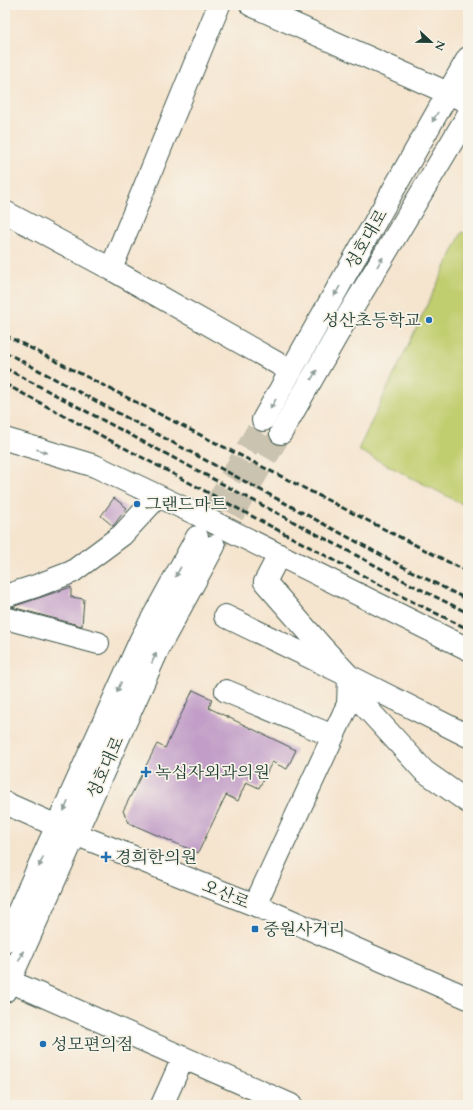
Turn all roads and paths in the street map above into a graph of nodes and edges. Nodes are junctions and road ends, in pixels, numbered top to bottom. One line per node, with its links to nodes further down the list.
1 (219, 5): 8 (street)
2 (251, 5): 4 (street)
3 (468, 58): 4 (street, 성호대로)
4 (448, 94): 5 (street); 9 (street, 성호대로, one-way to 9)
5 (468, 102)
6 (468, 115): 11 (street, 성호대로, one-way to 6)
7 (5, 212): 8 (street)
8 (111, 269): 9 (street)
9 (291, 371): 10 (street, 성호대로, one-way to 10)
10 (263, 420)
11 (281, 432)
12 (5, 440): 13 (street, one-way to 13)
13 (158, 496): 15 (street); 16 (street)
14 (205, 542): 27 (street, 성호대로)
15 (279, 555): 20 (street); 21 (street)
16 (5, 596)
17 (225, 616): 21 (street)
18 (5, 618): 19 (street)
19 (98, 643)
20 (468, 649)
21 (349, 676): 23 (street); 24 (street); 25 (street)
22 (226, 690): 23 (street)
23 (333, 736): 28 (street)
24 (468, 736)
25 (468, 802)
26 (5, 803): 27 (street, 오산로)
27 (66, 830): 28 (street, 오산로); 29 (street, 성호대로, one-way to 29); 30 (street, 성호대로, one-way to 27)
28 (255, 905): 31 (street, 오산로)
29 (5, 941)
30 (7, 987): 32 (street)
31 (468, 998)
32 (183, 1058): 33 (street); 34 (street)
33 (162, 1105)
34 (291, 1105)

